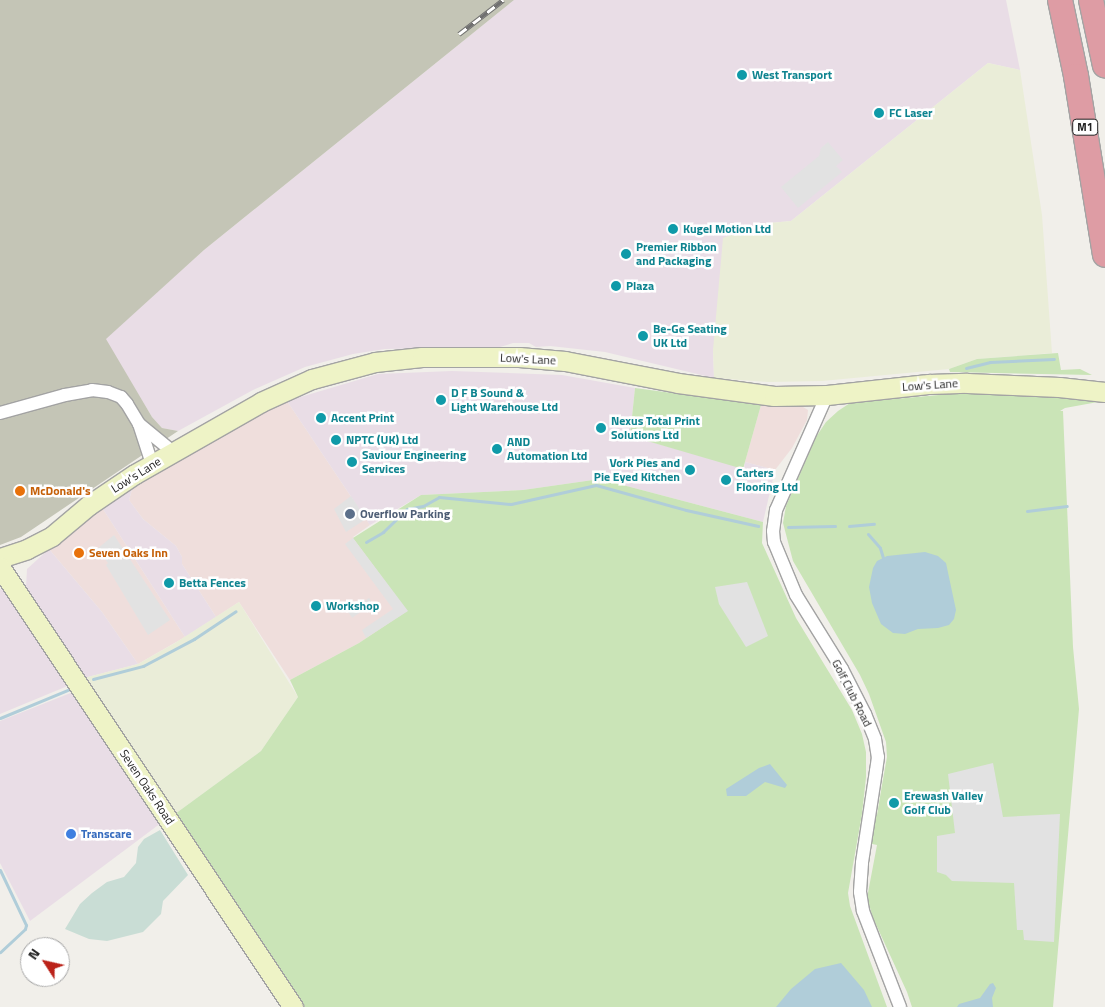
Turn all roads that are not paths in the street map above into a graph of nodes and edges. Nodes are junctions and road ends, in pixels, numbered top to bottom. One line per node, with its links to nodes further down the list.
1 (1060, 0): 4 (highway, M1)
2 (1090, 0): 3 (highway)
3 (1105, 66)
4 (1105, 255)
5 (1105, 392): 6 (street, Low's Lane)
6 (827, 395): 9 (street, Low's Lane); 14 (street, Golf Club Road)
7 (0, 413): 8 (street)
8 (138, 424): 9 (street); 10 (street)
9 (173, 452): 10 (street, Low's Lane)
10 (152, 464): 11 (street, Low's Lane)
11 (0, 558)
12 (0, 567): 13 (street, Seven Oaks Road)
13 (293, 1007)
14 (900, 1007)

